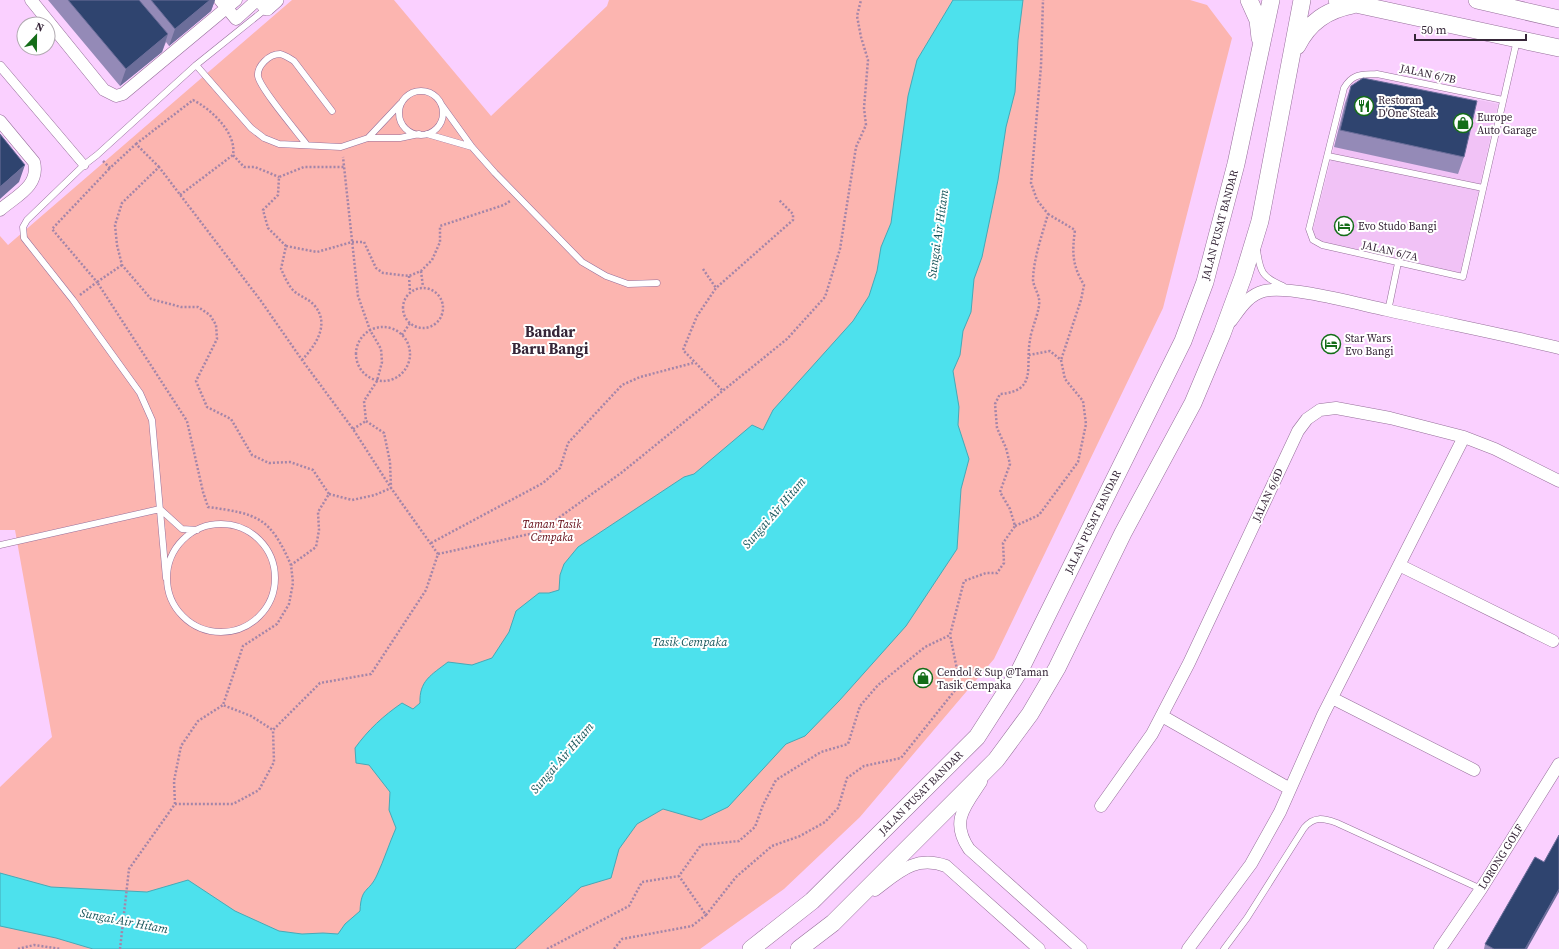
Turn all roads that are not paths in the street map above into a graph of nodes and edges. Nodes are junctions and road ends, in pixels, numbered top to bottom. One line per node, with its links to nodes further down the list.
1 (31, 0): 9 (street)
2 (236, 0): 9 (street)
3 (1249, 0): 14 (main road)
4 (1271, 0): 14 (main road, JALAN PUSAT BANDAR)
5 (1302, 0): 15 (main road)
6 (1337, 0): 10 (main road)
7 (1477, 0): 11 (main road)
8 (265, 2): 9 (street); 16 (lane)
9 (223, 4)
10 (1358, 4): 12 (main road); 15 (main road)
11 (1559, 19)
12 (1517, 40): 13 (main road); 18 (lane)
13 (1559, 48)
14 (1260, 58): 56 (main road, JALAN PUSAT BANDAR)
15 (1290, 64): 32 (main road)
16 (196, 65): 26 (lane); 29 (lane)
17 (0, 66): 29 (street)
18 (1503, 100): 28 (lane, JALAN 6/7B); 30 (lane)
19 (401, 103): 20 (lane); 23 (lane); 25 (lane)
20 (441, 104): 24 (lane); 27 (lane)
21 (332, 111): 26 (lane)
22 (0, 121): 31 (street)
23 (419, 134): 24 (lane); 25 (lane)
24 (427, 134): 27 (lane)
25 (368, 138): 26 (lane)
26 (306, 145)
27 (472, 147): 34 (lane)
28 (1328, 156): 30 (lane); 33 (lane, JALAN 6/7A)
29 (84, 165): 41 (lane)
30 (1483, 188): 33 (lane, JALAN 6/7A)
31 (0, 210)
32 (1260, 221): 35 (lane); 37 (main road)
33 (1398, 263): 36 (lane)
34 (657, 284)
35 (1295, 292): 36 (street); 37 (street)
36 (1388, 311): 38 (street)
37 (1222, 334): 49 (main road)
38 (1559, 348)
39 (1464, 437): 40 (street, JALAN 6/6D); 44 (street); 48 (street, JALAN 6/6D)
40 (1559, 481)
41 (160, 509): 42 (lane); 43 (lane); 45 (lane)
42 (197, 530): 45 (lane); 45 (lane)
43 (0, 545)
44 (1399, 565): 46 (street); 47 (street)
45 (166, 578)
46 (1553, 641)
47 (1332, 698): 51 (street); 52 (street)
48 (1162, 716): 52 (street); 53 (street, JALAN 6/6D)
49 (996, 760): 55 (main road); 59 (street)
50 (1559, 764): 54 (street, LORONG GOLF)
51 (1474, 770)
52 (1290, 789): 60 (street)
53 (1101, 806)
54 (1480, 889): 61 (lane); 62 (street, LORONG GOLF)
55 (833, 923): 57 (main road); 58 (street)
56 (751, 949)
57 (799, 949)
58 (1040, 949)
59 (1081, 949)
60 (1188, 949)
61 (1224, 949)
62 (1440, 949)

